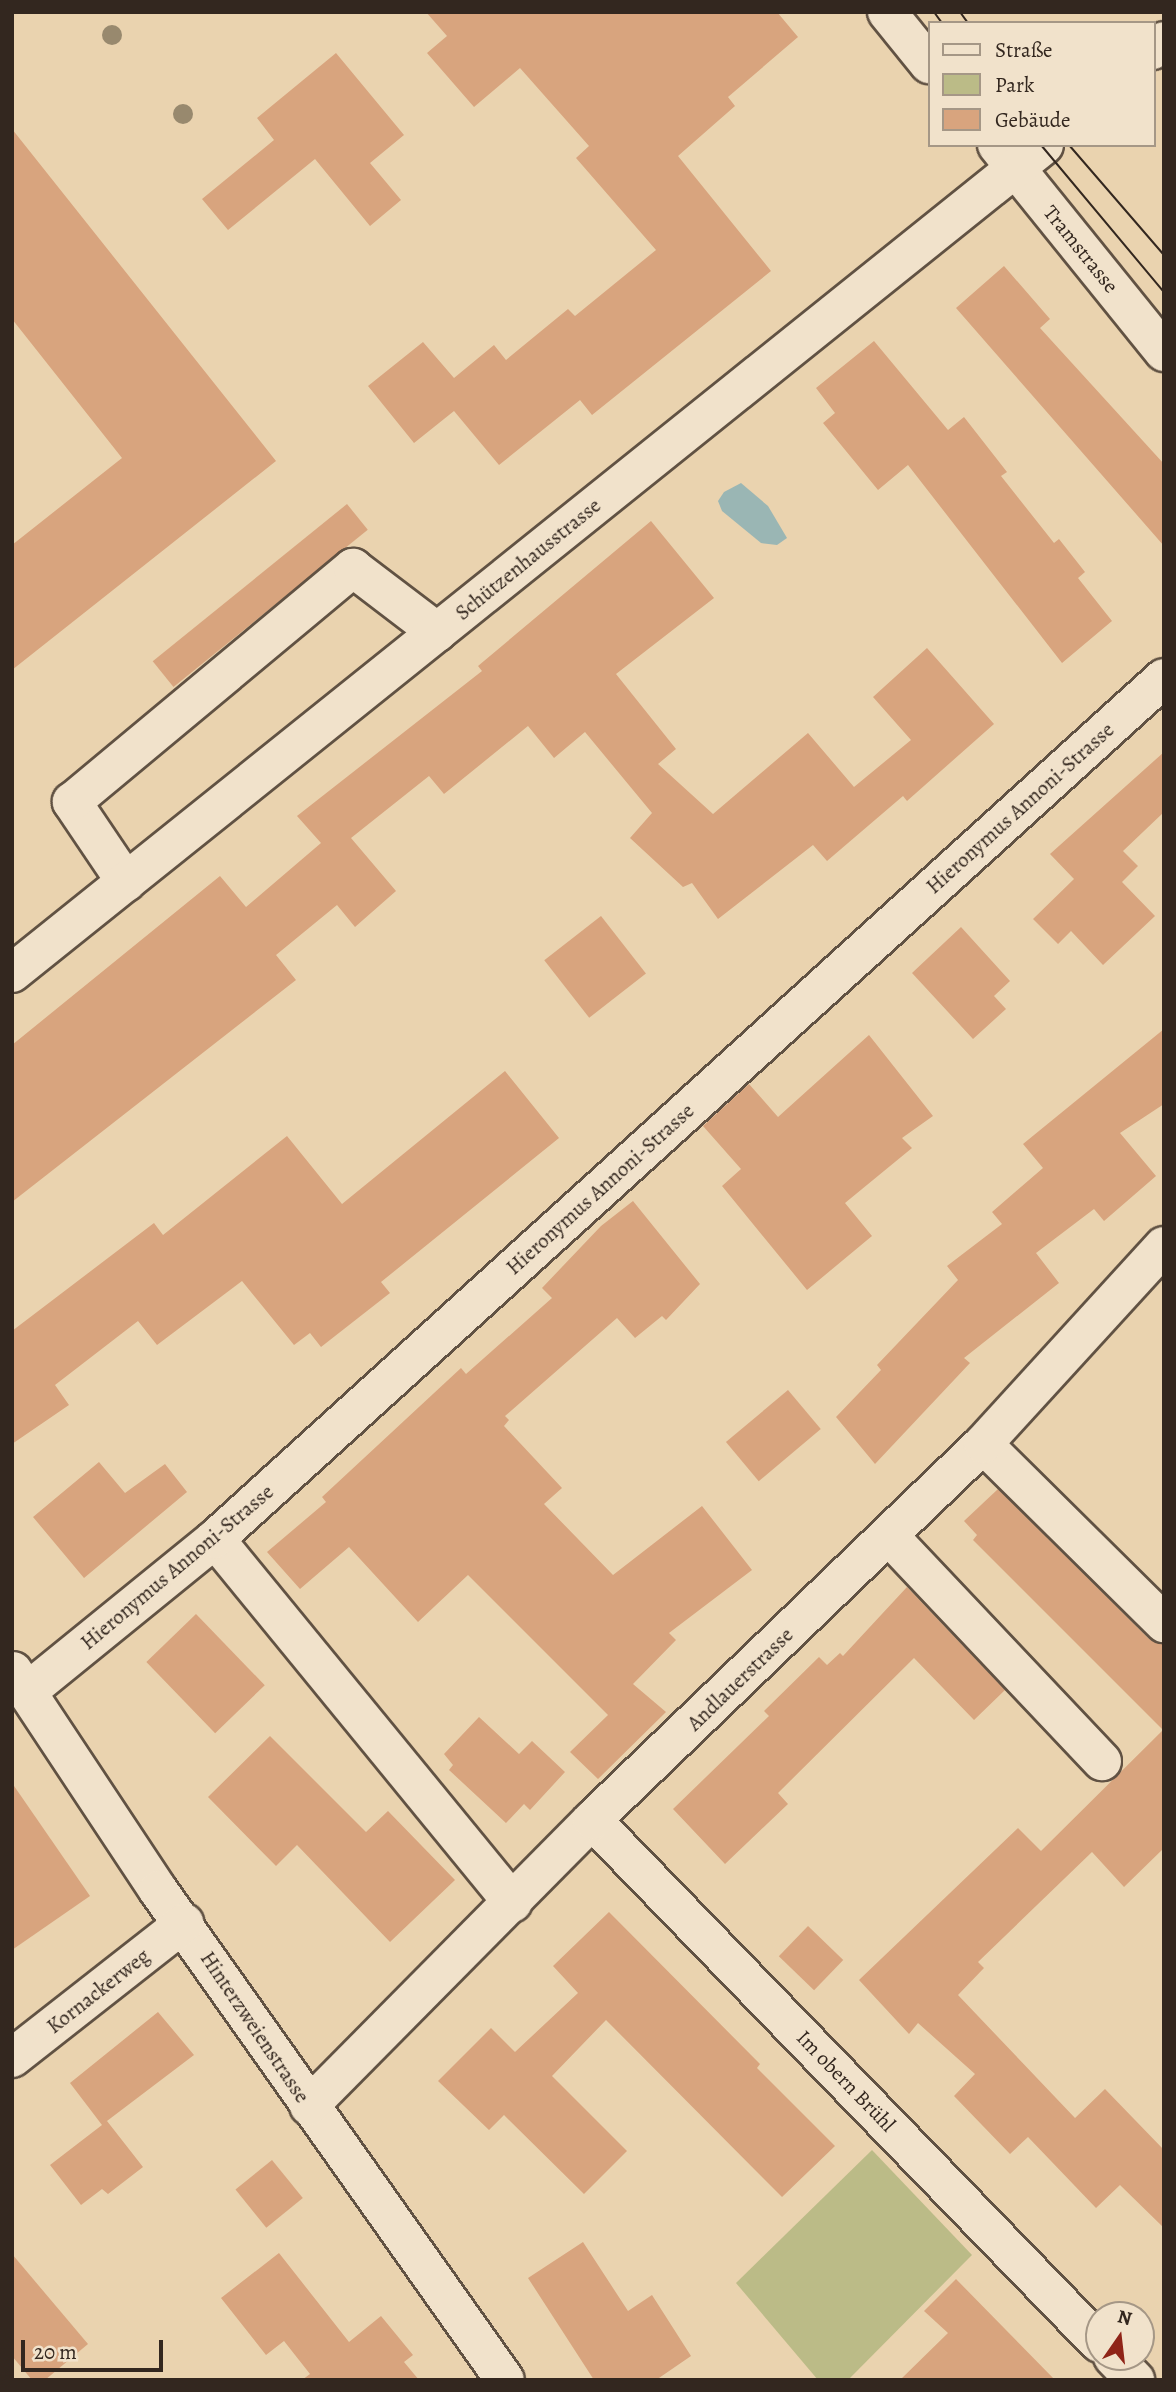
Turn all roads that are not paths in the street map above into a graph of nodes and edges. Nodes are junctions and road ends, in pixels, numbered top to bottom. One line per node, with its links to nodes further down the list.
1 (887, 12): 2 (street)
2 (928, 63)
3 (1019, 153): 4 (street, Tramstrasse); 5 (street, Schützenhausstrasse)
4 (1164, 352)
5 (437, 632): 7 (street, Schützenhausstrasse); 7 (street)
6 (1164, 678): 12 (street, Hieronymus Annoni-Strasse)
7 (126, 882): 8 (street, Schützenhausstrasse)
8 (12, 973)
9 (1164, 1245): 10 (street, Andlauerstrasse)
10 (983, 1444): 11 (street, Andlauerstrasse); 13 (street)
11 (889, 1536): 15 (street); 16 (street, Andlauerstrasse)
12 (215, 1539): 14 (street, Hieronymus Annoni-Strasse); 17 (street)
13 (1164, 1623)
14 (20, 1680): 18 (street, Hinterzweienstrasse)
15 (1102, 1761)
16 (592, 1820): 17 (street, Andlauerstrasse); 21 (street, Im obern Brühl)
17 (513, 1903): 20 (street, Andlauerstrasse)
18 (184, 1923): 19 (street, Kornackerweg); 20 (street, Hinterzweienstrasse)
19 (12, 2058)
20 (309, 2106): 22 (street, Hinterzweienstrasse)
21 (1085, 2329)
22 (505, 2380)

